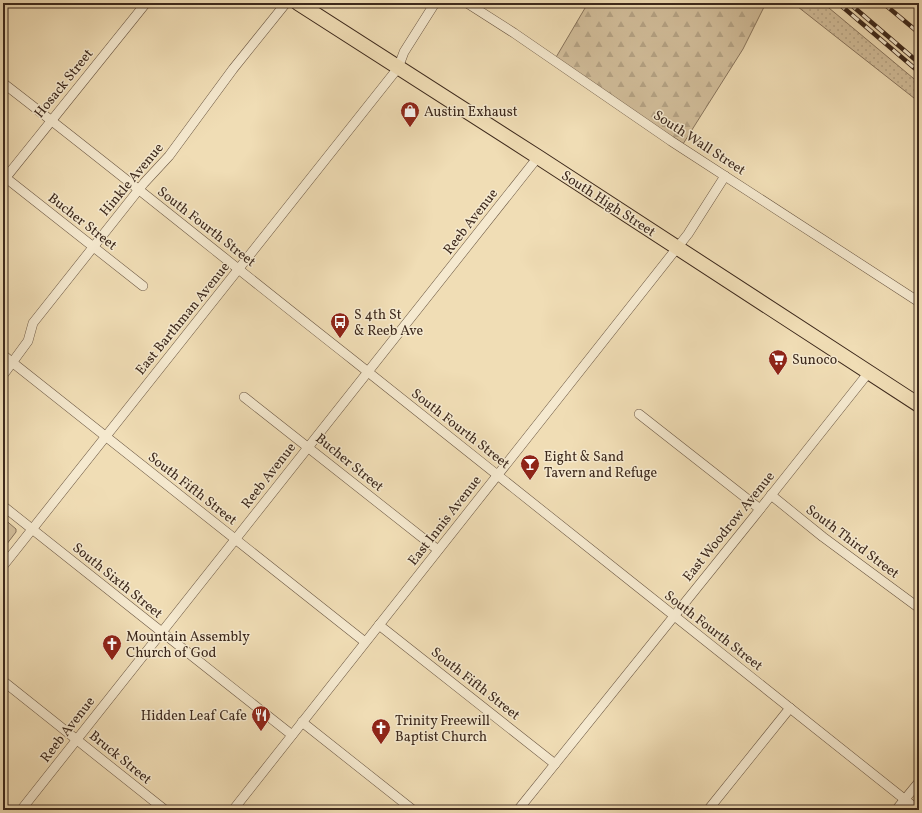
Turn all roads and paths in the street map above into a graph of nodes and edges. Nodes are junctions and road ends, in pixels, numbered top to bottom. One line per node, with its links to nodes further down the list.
1 (146, 3): 8 (street, Hosack Street)
2 (286, 3): 12 (street, Hinkle Avenue)
3 (298, 3): 6 (main road, South High Street)
4 (435, 3): 6 (street, East Barthman Avenue)
5 (467, 3): 10 (street, South Wall Street)
6 (398, 68): 9 (main road, South High Street); 15 (street, East Barthman Avenue)
7 (3, 83): 8 (street, South Fourth Street)
8 (51, 121): 11 (street, Hosack Street); 12 (street, South Fourth Street)
9 (538, 157): 14 (main road, South High Street); 20 (street, Reeb Avenue)
10 (724, 176): 14 (street, East Innis Avenue); 17 (street, South Wall Street)
11 (5, 180): 13 (street, Bucher Street)
12 (139, 190): 13 (street, Hinkle Avenue); 15 (street, South Fourth Street)
13 (94, 247): 16 (street, Bucher Street); 19 (street, Hinkle Avenue)
14 (677, 248): 21 (main road, South High Street); 28 (street, East Innis Avenue)
15 (239, 270): 20 (street, South Fourth Street); 26 (street, East Barthman Avenue)
16 (143, 286)
17 (919, 302)
18 (3, 355): 19 (street, South Fifth Street)
19 (12, 363): 22 (street, Hinkle Avenue); 26 (street, South Fifth Street)
20 (368, 372): 27 (street, Reeb Avenue); 28 (street, South Fourth Street)
21 (869, 372): 24 (main road, South High Street); 29 (street, East Woodrow Avenue)
22 (3, 375)
23 (244, 397): 27 (street, Bucher Street)
24 (919, 405)
25 (639, 414): 31 (street)
26 (106, 436): 32 (street, East Barthman Avenue); 33 (street, South Fifth Street)
27 (308, 447): 33 (street, Reeb Avenue); 34 (street, Bucher Street)
28 (498, 475): 34 (street, East Innis Avenue); 37 (street, South Fourth Street)
29 (771, 495): 31 (street, East Woodrow Avenue); 36 (street, South Third Street)
30 (3, 506): 32 (street, South Sixth Street)
31 (760, 509): 37 (street, East Woodrow Avenue)
32 (32, 529): 35 (street, East Barthman Avenue); 39 (street, South Sixth Street)
33 (235, 539): 39 (street, Reeb Avenue); 40 (street, South Fifth Street)
34 (436, 553): 38 (street, East Innis Avenue)
35 (3, 566)
36 (919, 608)
37 (674, 616): 42 (street, South Fourth Street); 46 (street, East Woodrow Avenue)
38 (379, 625): 40 (street, East Innis Avenue); 46 (street, South Fifth Street)
39 (162, 632): 44 (street, South Sixth Street); 45 (street, Reeb Avenue)
40 (365, 642): 43 (street, East Innis Avenue)
41 (3, 680): 45 (street, Bruck Street)
42 (790, 708): 48 (street, South Fourth Street); 54 (street)
43 (302, 722): 44 (street, East Innis Avenue); 52 (street)
44 (292, 735): 51 (street, East Innis Avenue)
45 (77, 739): 49 (street, Reeb Avenue); 50 (street, Bruck Street)
46 (555, 764): 53 (street, East Woodrow Avenue)
47 (919, 782): 48 (street)
48 (905, 799): 55 (street); 56 (street, South Fourth Street)
49 (21, 810)
50 (165, 810)
51 (233, 810)
52 (413, 810)
53 (518, 810)
54 (708, 810)
55 (896, 810)
56 (918, 810)

